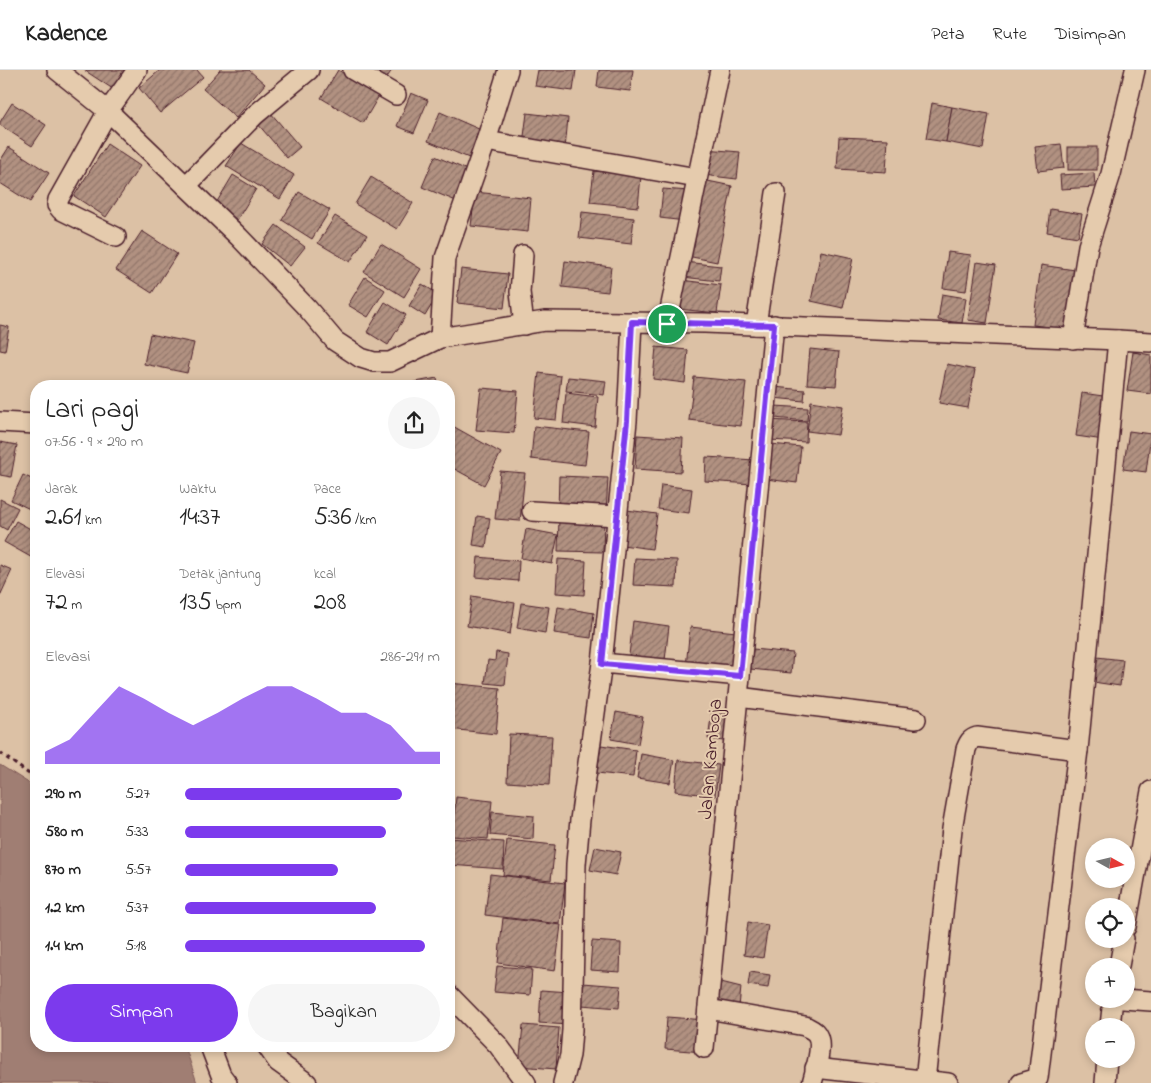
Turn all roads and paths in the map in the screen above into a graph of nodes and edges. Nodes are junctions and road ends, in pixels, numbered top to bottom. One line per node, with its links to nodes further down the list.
1 (57, 70): 9 (street)
2 (137, 70): 9 (street)
3 (309, 70): 12 (street)
4 (352, 70): 8 (street)
5 (508, 70): 10 (street)
6 (720, 70): 11 (street)
7 (1135, 70): 21 (street)
8 (396, 95)
9 (108, 111): 12 (street); 14 (street)
10 (486, 141): 11 (street); 20 (street)
11 (697, 178): 17 (street)
12 (186, 186): 20 (street)
13 (776, 192): 19 (street, Jalan Kamboja)
14 (116, 237)
15 (523, 254): 18 (street)
16 (632, 322): 17 (street); 18 (street); 27 (street)
17 (667, 324): 19 (street)
18 (524, 325): 20 (street)
19 (765, 325): 21 (street); 29 (street, Jalan Kamboja)
20 (440, 338)
21 (1073, 338): 22 (street)
22 (1118, 340): 23 (street); 32 (street)
23 (1151, 342)
24 (0, 422): 25 (street)
25 (30, 424)
26 (532, 511): 27 (street)
27 (617, 516): 28 (street)
28 (602, 664): 29 (street); 50 (street)
29 (740, 676): 30 (street, Jalan Kamboja)
30 (738, 697): 31 (street); 40 (street, Jalan Kamboja)
31 (916, 719)
32 (1078, 750): 46 (street); 52 (street)
33 (0, 753): 34 (path)
34 (30, 775)
35 (1151, 791): 36 (street)
36 (1131, 898)
37 (1135, 1000): 39 (street)
38 (455, 1001): 49 (street)
39 (1151, 1001)
40 (708, 1009): 41 (street, Jalan Kamboja); 45 (street)
41 (704, 1048)
42 (212, 1052): 47 (street)
43 (271, 1052): 48 (street)
44 (1106, 1068): 53 (street)
45 (814, 1076): 46 (street)
46 (926, 1080): 51 (street)
47 (227, 1083)
48 (307, 1083)
49 (526, 1083)
50 (563, 1083)
51 (948, 1083)
52 (1021, 1083)
53 (1104, 1083)

